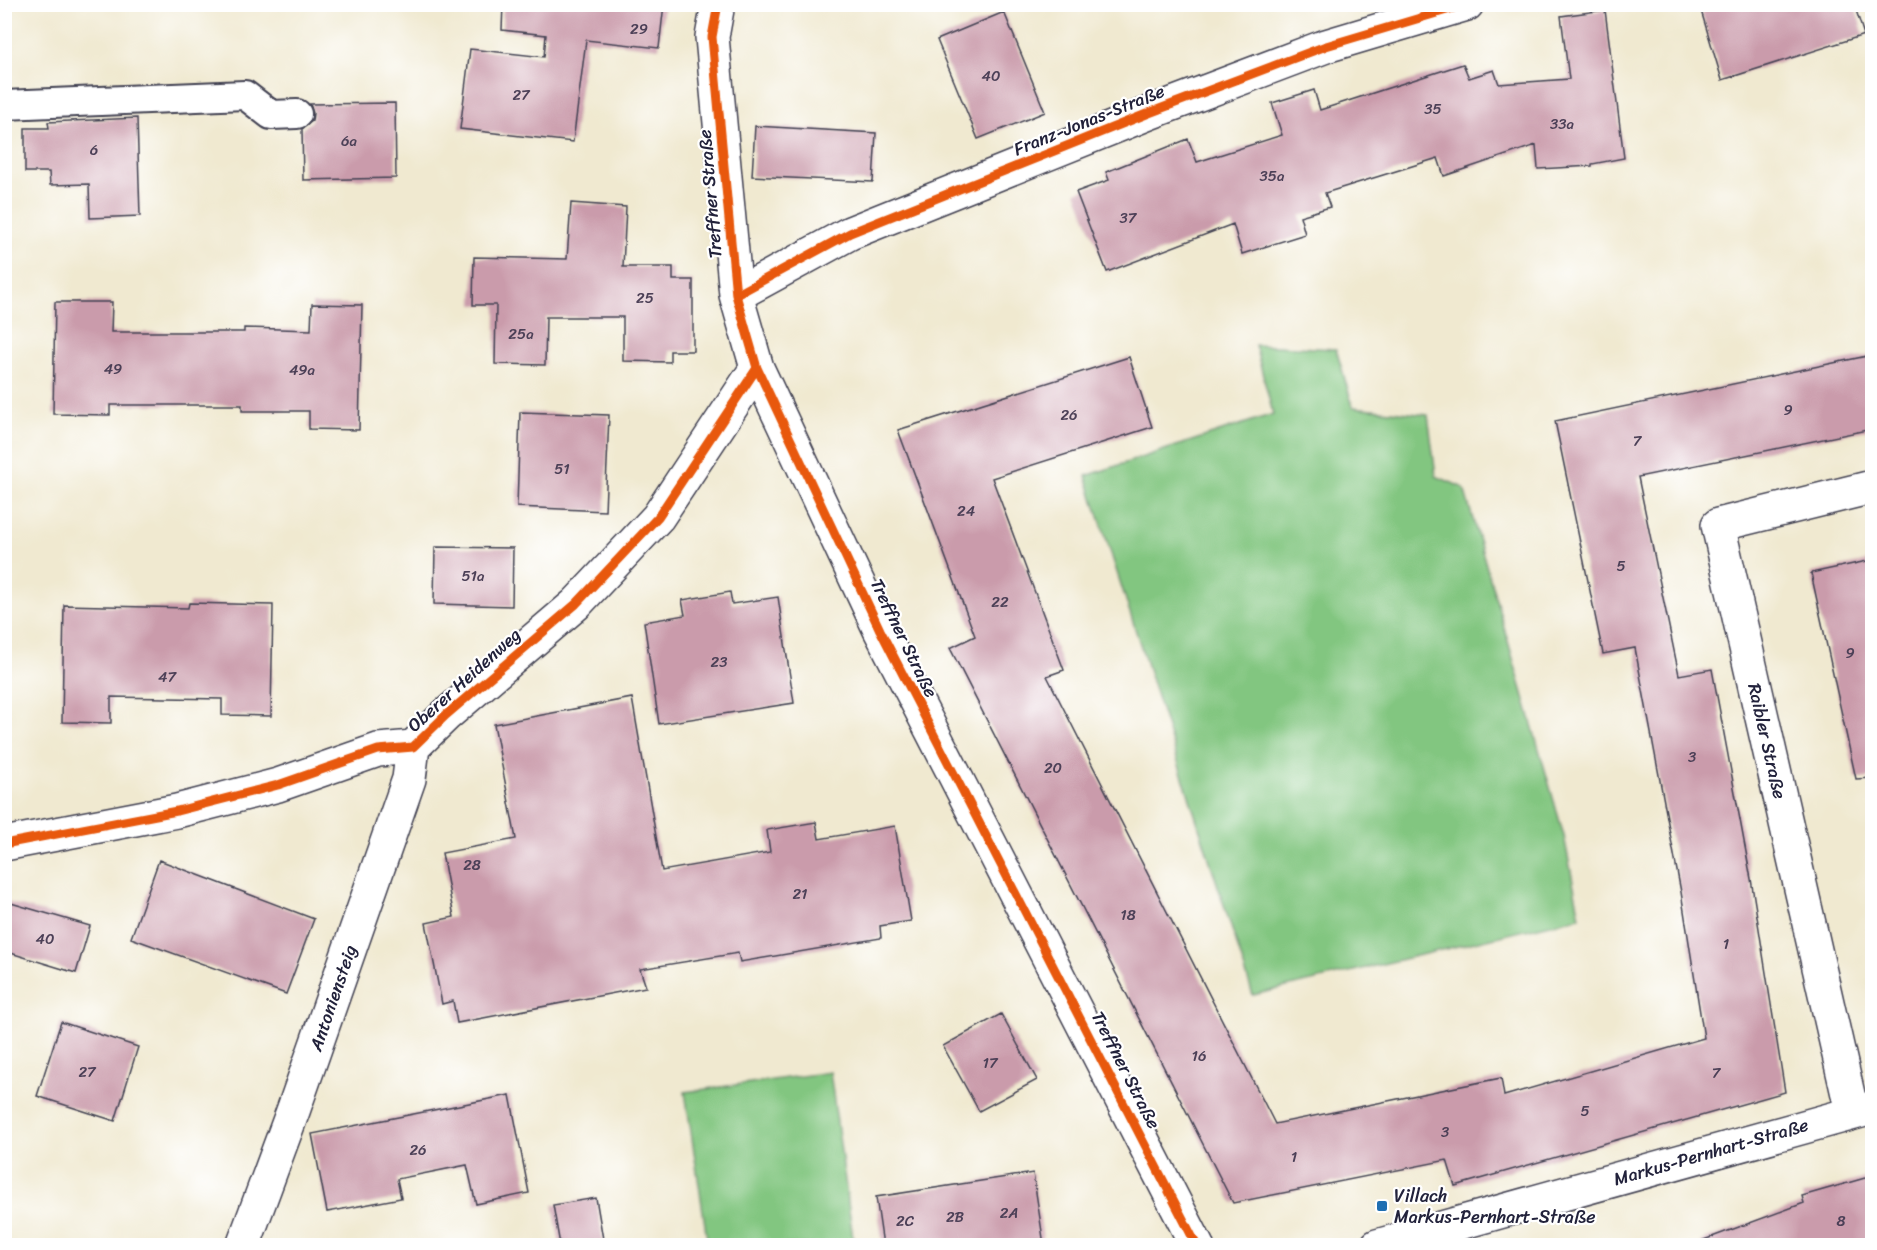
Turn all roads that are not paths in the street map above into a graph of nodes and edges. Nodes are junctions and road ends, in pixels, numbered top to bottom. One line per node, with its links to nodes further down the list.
1 (718, 4): 5 (street, Treffner Straße)
2 (1467, 4): 5 (street, Franz-Jonas-Straße)
3 (4, 105): 4 (lane)
4 (297, 114)
5 (736, 296): 6 (street, Treffner Straße)
6 (757, 368): 8 (street, Oberer Heidenweg); 13 (street, Treffner Straße)
7 (1872, 487): 10 (street, Raibler Straße)
8 (413, 747): 9 (street, Oberer Heidenweg); 12 (street, Antoniensteig)
9 (4, 844)
10 (1862, 1110): 11 (street, Markus-Pernhart-Straße)
11 (1410, 1241): 14 (street, Markus-Pernhart-Straße)
12 (243, 1245)
13 (1197, 1245)
14 (1377, 1245)

